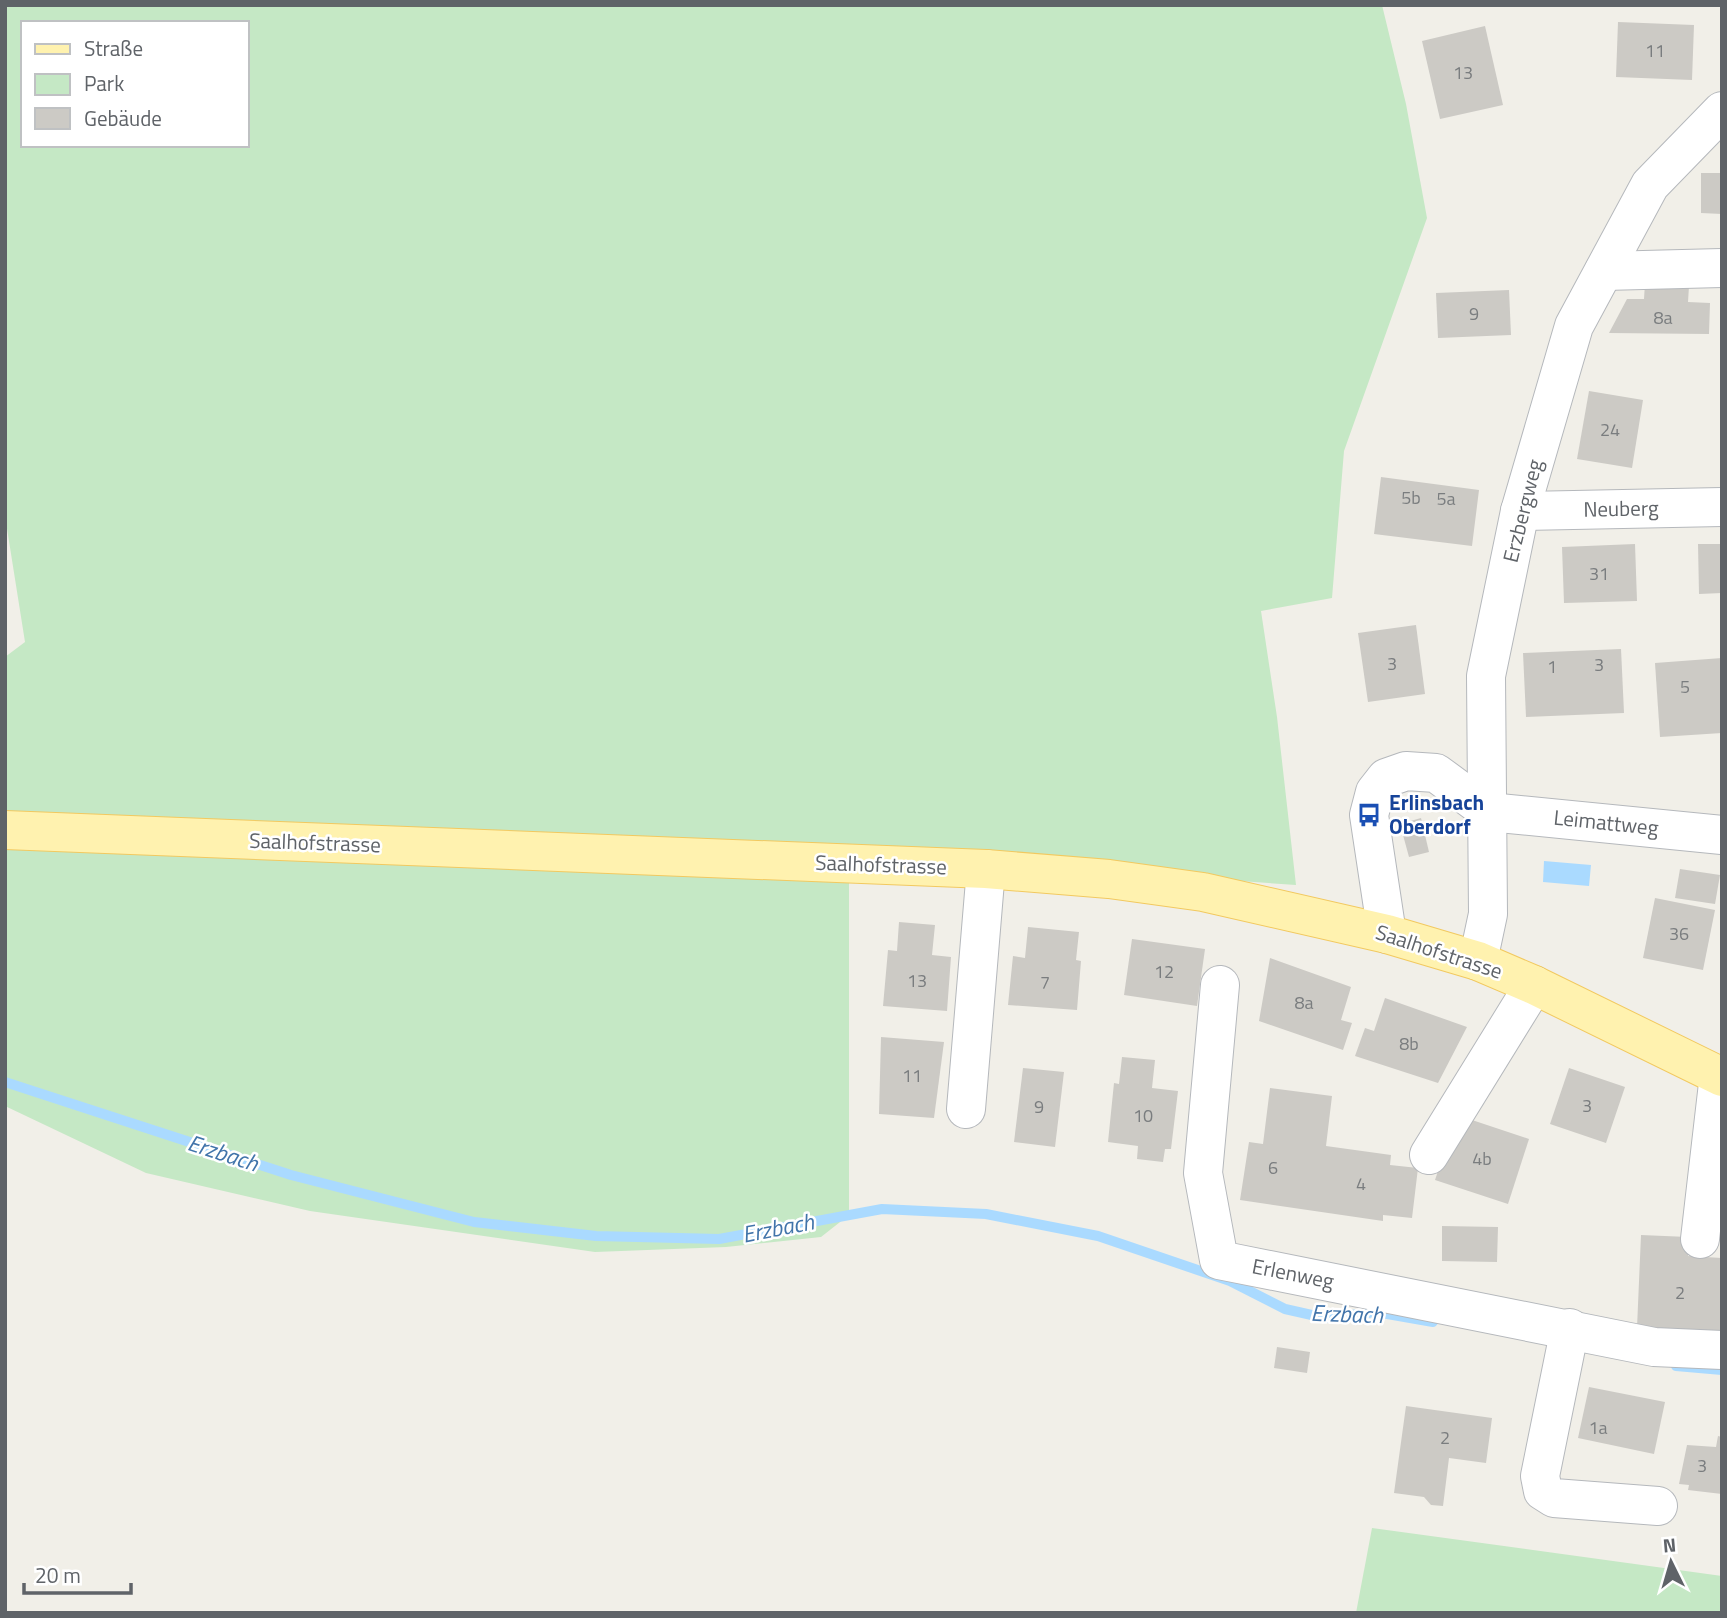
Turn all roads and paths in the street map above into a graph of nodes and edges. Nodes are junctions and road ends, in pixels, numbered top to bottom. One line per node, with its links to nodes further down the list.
1 (1714, 126): 3 (street, Erzbergweg)
2 (1722, 268): 3 (street)
3 (1604, 271): 5 (street, Erzbergweg)
4 (1722, 507): 5 (street, Neuberg)
5 (1520, 511): 6 (street, Erzbergweg)
6 (1489, 812): 8 (street, Leimattweg); 10 (street); 11 (street, Erzbergweg)
7 (5, 830): 9 (main road, Saalhofstrasse)
8 (1722, 835)
9 (986, 869): 10 (main road, Saalhofstrasse); 15 (street)
10 (1387, 934): 11 (main road, Saalhofstrasse)
11 (1478, 961): 13 (main road, Saalhofstrasse)
12 (1220, 985): 18 (street, Erlenweg)
13 (1534, 985): 14 (main road, Saalhofstrasse); 16 (street)
14 (1720, 1076): 17 (street)
15 (966, 1109)
16 (1429, 1155)
17 (1700, 1239)
18 (1570, 1328): 19 (street, Erlenweg); 20 (street)
19 (1722, 1350)
20 (1658, 1506)

